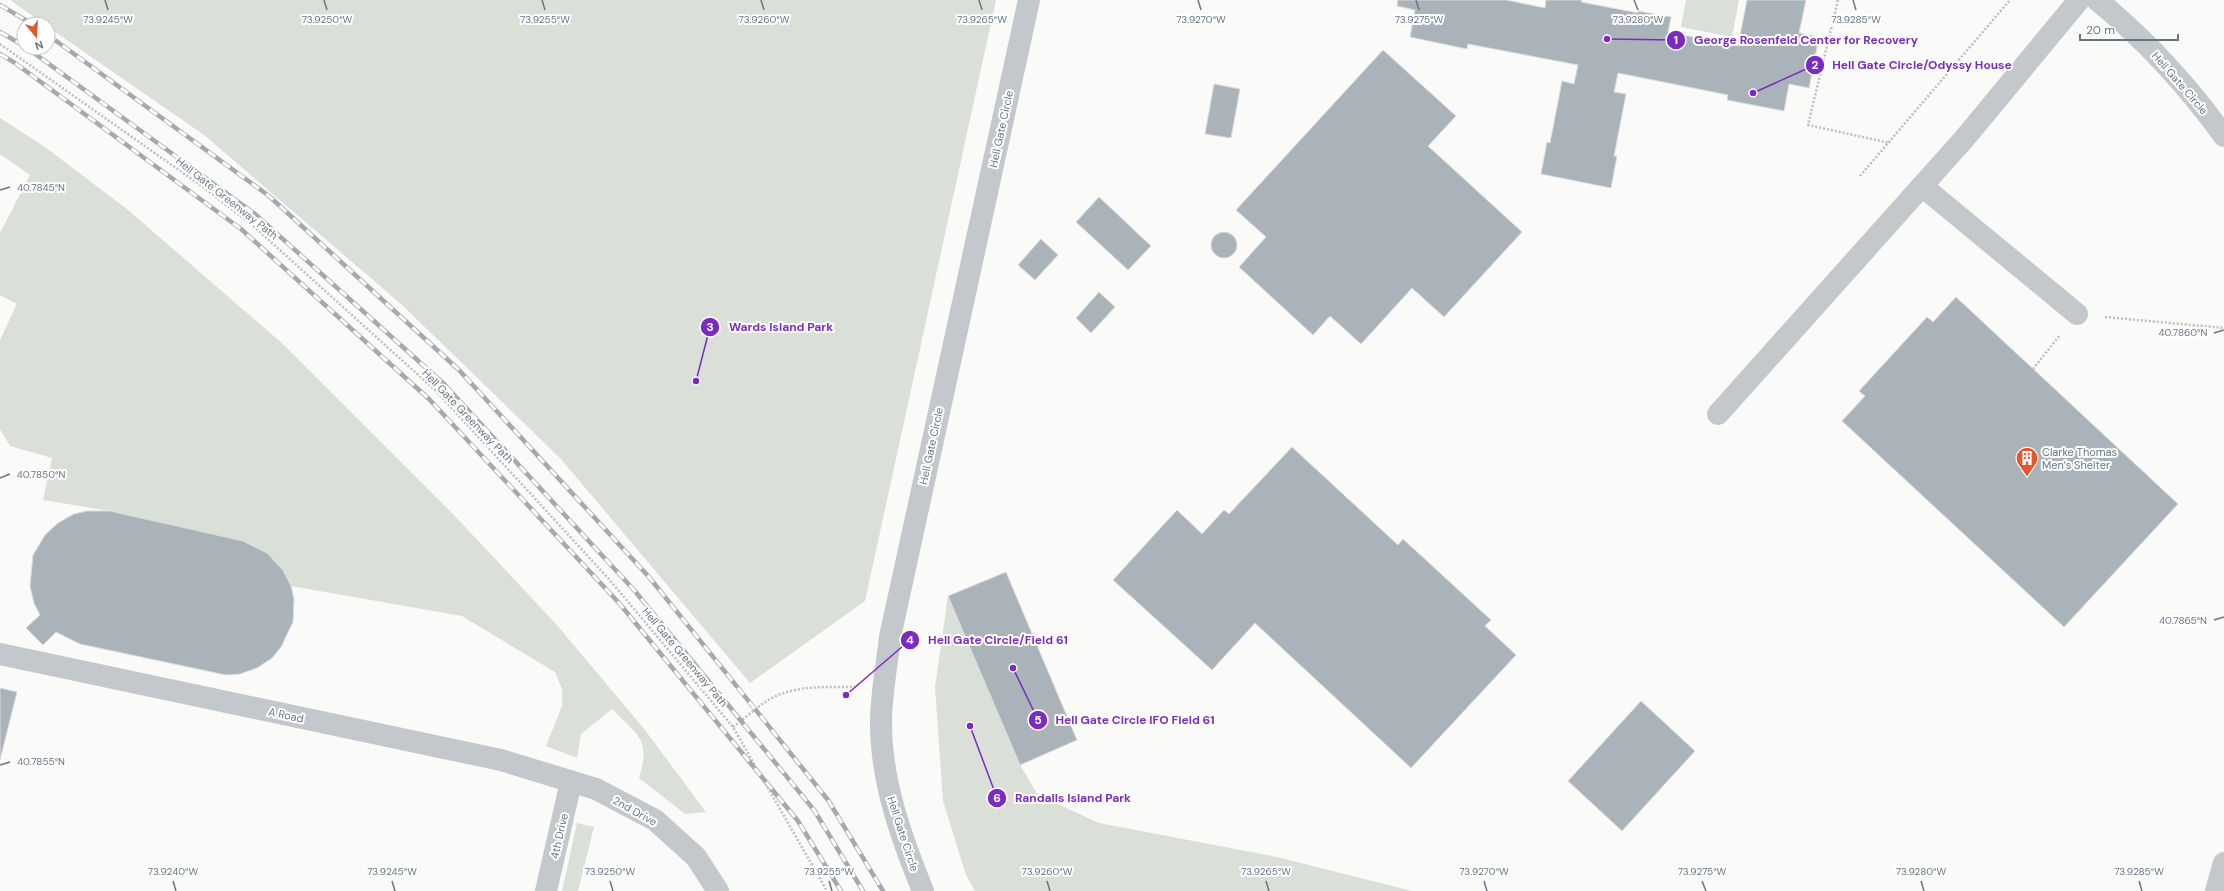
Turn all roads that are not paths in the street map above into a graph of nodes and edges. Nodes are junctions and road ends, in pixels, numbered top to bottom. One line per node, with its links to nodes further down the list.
1 (1029, 0): 13 (street, Hell Gate Circle)
2 (2079, 0): 5 (street)
3 (2097, 0): 4 (street, Hell Gate Circle)
4 (2224, 136)
5 (1922, 186): 6 (street); 7 (street)
6 (2077, 314)
7 (1718, 414)
8 (0, 654): 9 (street, A Road)
9 (571, 782): 11 (street, 4th Drive); 12 (street, 2nd Drive)
10 (2224, 863): 14 (street)
11 (546, 891)
12 (718, 891)
13 (923, 891)
14 (2216, 891)

